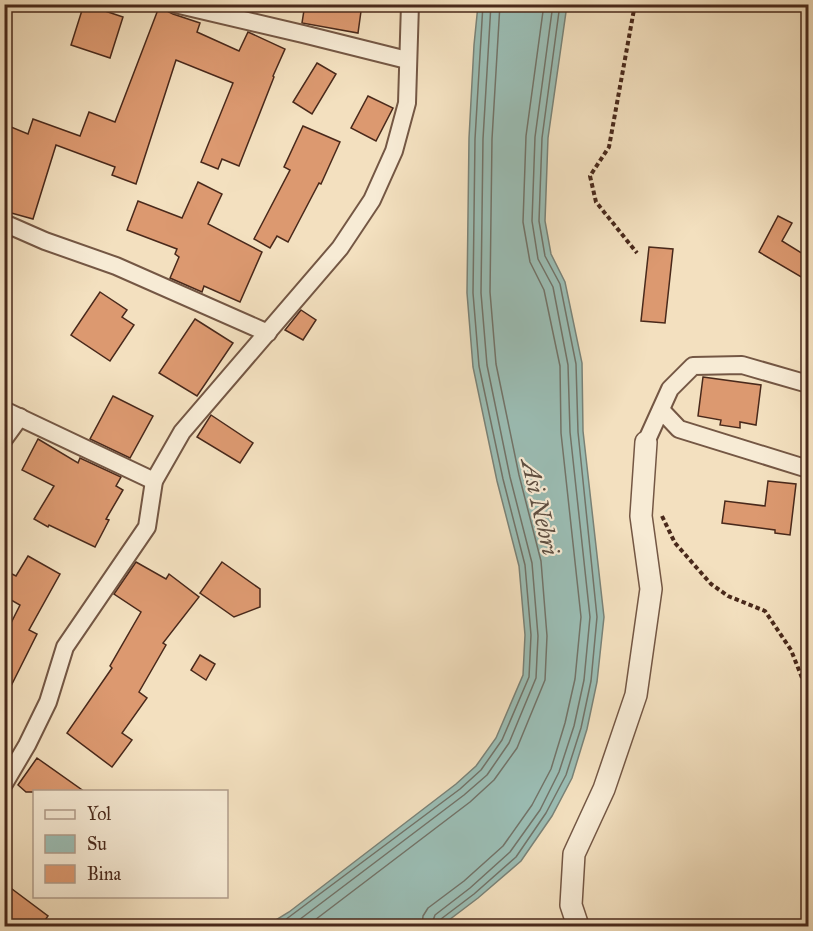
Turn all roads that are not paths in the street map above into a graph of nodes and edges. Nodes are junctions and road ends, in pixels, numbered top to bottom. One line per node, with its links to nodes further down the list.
1 (175, 4): 3 (street)
2 (410, 4): 3 (street)
3 (407, 60): 5 (street)
4 (4, 223): 5 (street)
5 (268, 333): 12 (street)
6 (808, 384): 7 (street)
7 (661, 411): 10 (street); 11 (street)
8 (12, 414): 9 (street); 12 (street)
9 (4, 439)
10 (646, 442): 14 (street)
11 (808, 469)
12 (154, 481): 13 (street)
13 (4, 784)
14 (578, 927)

